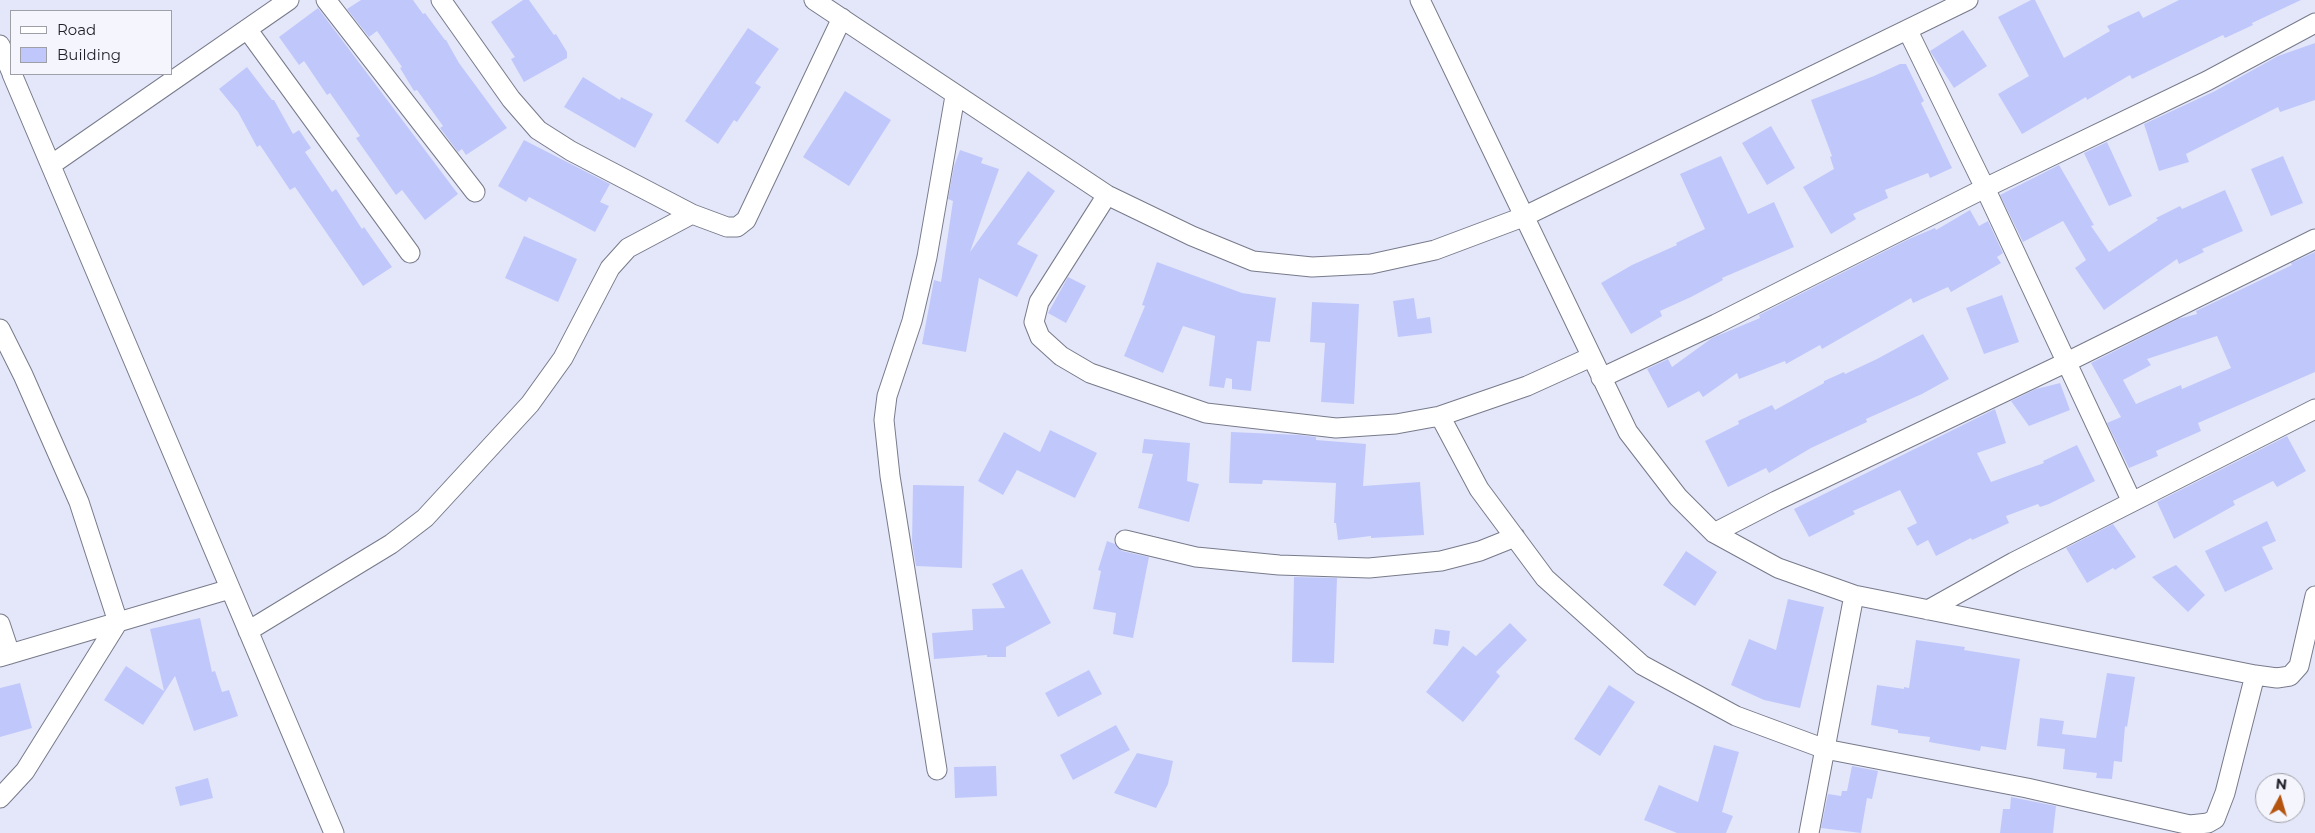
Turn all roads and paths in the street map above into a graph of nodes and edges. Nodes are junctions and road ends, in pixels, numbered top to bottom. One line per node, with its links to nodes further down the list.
1 (289, 0): 9 (street)
2 (326, 0): 17 (street)
3 (441, 0): 19 (street)
4 (814, 0): 7 (street)
5 (1420, 0): 20 (street)
6 (1968, 0): 10 (street)
7 (842, 18): 14 (street); 19 (street)
8 (2315, 23): 16 (street)
9 (247, 29): 15 (street); 22 (street)
10 (1908, 31): 16 (street); 20 (street)
11 (0, 45): 12 (street)
12 (10, 68)
13 (13, 75): 15 (street)
14 (955, 96): 18 (street); 43 (street)
15 (51, 165): 33 (street)
16 (1985, 188): 25 (street); 26 (street)
17 (475, 192)
18 (1107, 195): 20 (street); 28 (street)
19 (692, 214): 39 (street)
20 (1523, 217): 24 (street)
21 (2315, 239): 25 (street)
22 (410, 253)
23 (0, 329): 37 (street)
24 (1591, 357): 26 (street); 28 (street)
25 (2067, 362): 29 (street); 30 (street)
26 (1601, 378): 30 (street)
27 (2315, 409): 29 (street)
28 (1440, 416): 31 (street)
29 (2132, 502): 36 (street)
30 (1714, 533): 34 (street)
31 (1515, 538): 32 (street); 42 (street)
32 (1125, 540)
33 (230, 589): 37 (street); 39 (street)
34 (1854, 596): 36 (street); 42 (street)
35 (2315, 596): 41 (street)
36 (1928, 610): 41 (street)
37 (118, 622): 40 (street); 44 (street)
38 (0, 624): 40 (street)
39 (248, 631): 45 (street)
40 (5, 656)
41 (2255, 676): 42 (street)
42 (1825, 749): 46 (street)
43 (938, 770)
44 (0, 798)
45 (334, 833)
46 (1809, 833)

